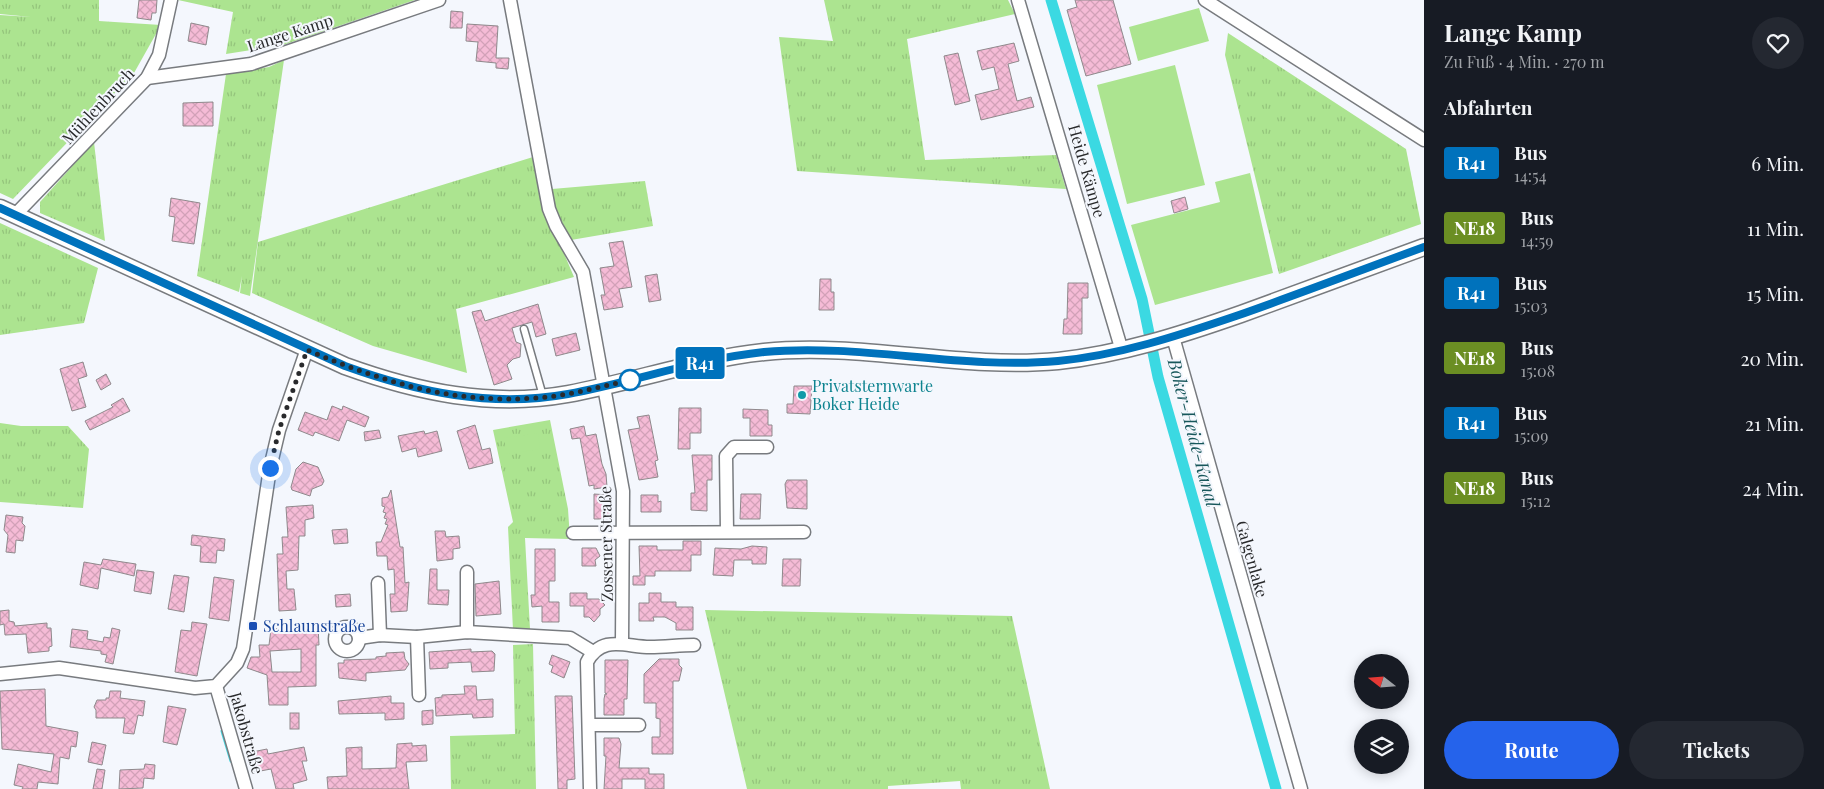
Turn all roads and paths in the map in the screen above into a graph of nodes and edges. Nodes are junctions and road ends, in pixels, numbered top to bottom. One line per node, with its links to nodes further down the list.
1 (171, 0): 6 (street, Mühlenbruch)
2 (438, 0): 6 (street, Lange Kamp)
3 (510, 0): 15 (street)
4 (1018, 0): 14 (street, Heide Kämpe)
5 (1206, 0): 7 (street)
6 (147, 78): 9 (street, Mühlenbruch)
7 (1424, 140)
8 (0, 208): 9 (street)
9 (15, 215): 13 (street)
10 (1424, 247): 12 (street)
11 (524, 329): 16 (lane)
12 (1165, 340): 14 (street); 38 (street, Galgenlake)
13 (307, 350): 16 (street); 32 (street)
14 (1122, 351): 15 (street)
15 (604, 386): 16 (street); 19 (street, Zossener Straße)
16 (543, 397)
17 (767, 447): 18 (street)
18 (727, 530): 19 (street); 20 (street)
19 (625, 532): 21 (street); 28 (street, Zossener Straße)
20 (804, 532)
21 (573, 533)
22 (467, 572): 24 (street)
23 (378, 583): 25 (street)
24 (467, 632): 26 (street); 30 (street)
25 (380, 635): 26 (street); 27 (street)
26 (417, 637): 33 (street)
27 (359, 638)
28 (622, 642): 29 (street); 30 (street)
29 (694, 645)
30 (593, 652): 35 (street)
31 (0, 674): 32 (street)
32 (216, 686): 36 (street, Jakobstraße)
33 (419, 695)
34 (639, 725): 35 (street)
35 (590, 726): 37 (street)
36 (246, 789)
37 (590, 789)
38 (1301, 789)

